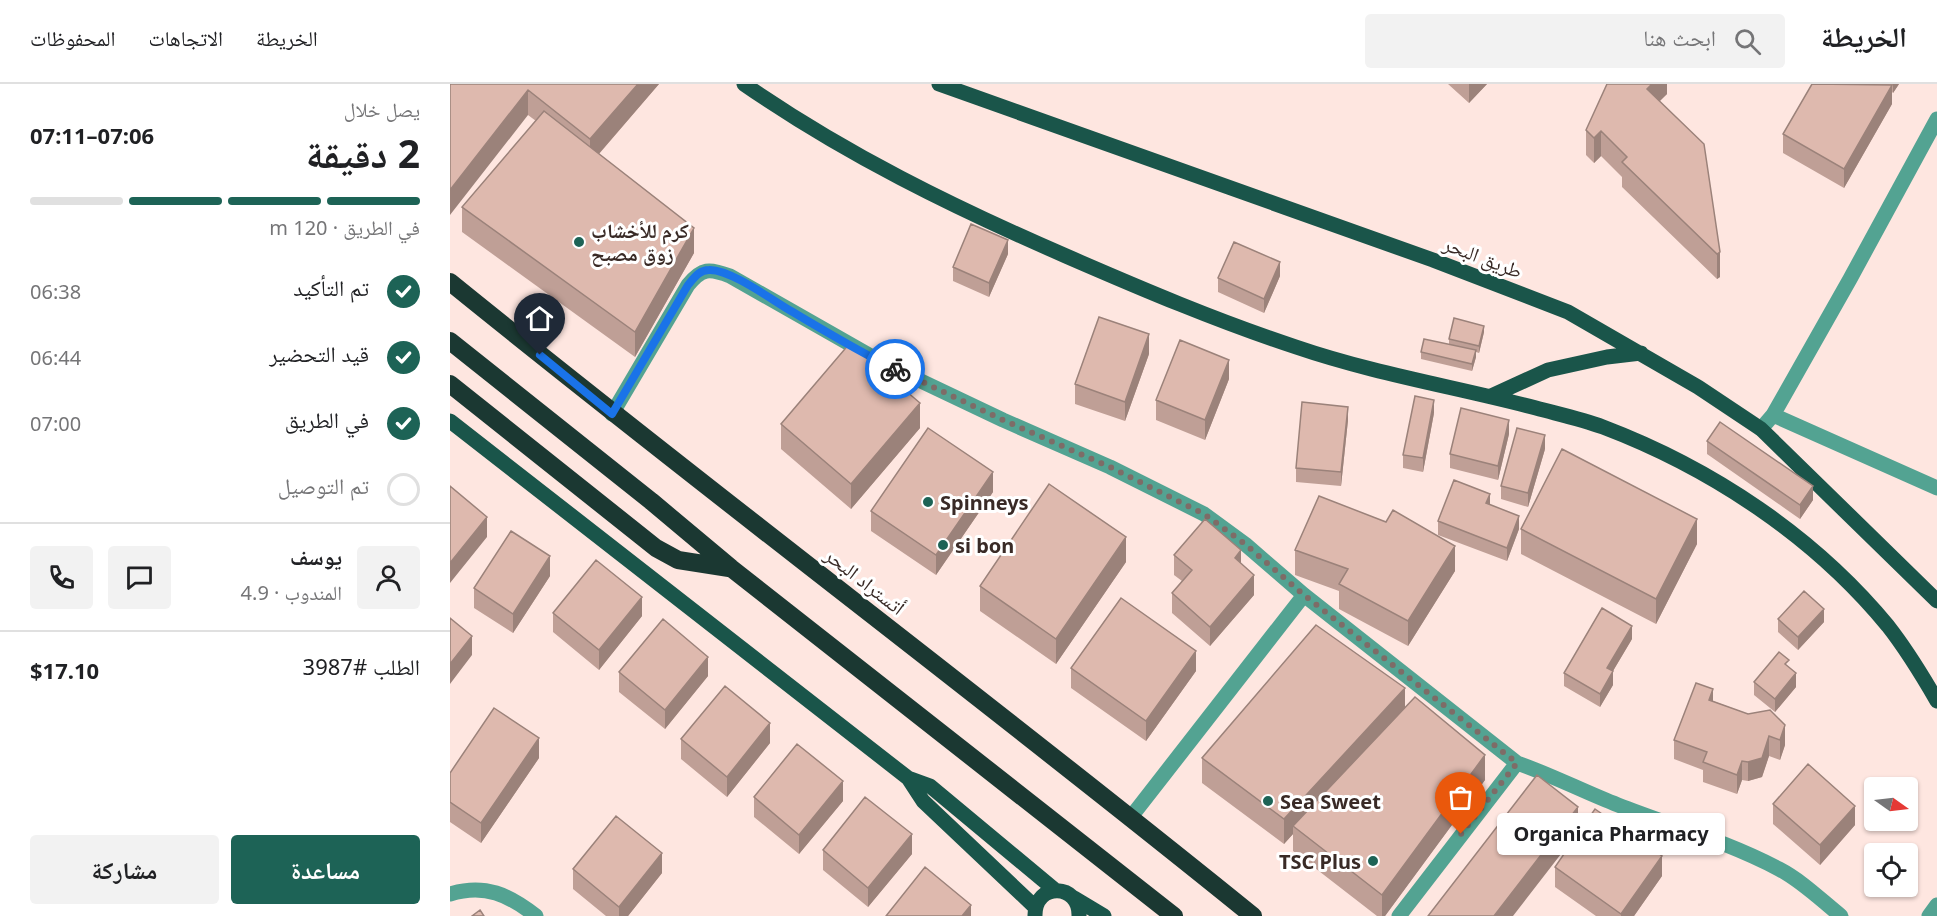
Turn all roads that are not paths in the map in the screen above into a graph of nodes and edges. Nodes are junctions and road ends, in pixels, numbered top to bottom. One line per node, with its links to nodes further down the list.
1 (744, 84): 8 (main road)
2 (939, 84): 6 (main road, طريق البحر)
3 (1937, 119): 10 (street)
4 (450, 282): 9 (highway, أتستراد البحر)
5 (450, 341): 14 (highway)
6 (1641, 353): 8 (main road); 12 (main road, طريق البحر)
7 (450, 384): 14 (highway)
8 (1491, 396): 17 (main road)
9 (612, 414): 15 (street); 20 (highway, أتستراد البحر)
10 (1773, 414): 12 (street); 13 (street)
11 (450, 421): 19 (main road)
12 (1761, 429): 16 (main road, طريق البحر)
13 (1937, 488)
14 (731, 568): 29 (highway)
15 (1304, 595): 18 (street); 20 (street)
16 (1937, 601)
17 (1937, 701)
18 (1517, 763): 31 (street); 32 (street)
19 (908, 778): 21 (main road); 25 (main road)
20 (1131, 817): 30 (highway, أتستراد البحر)
21 (1055, 890): 23 (main road); 25 (main road)
22 (450, 894): 26 (street)
23 (1074, 898): 27 (main road); 28 (main road)
24 (1937, 905): 33 (street)
25 (1035, 911)
26 (536, 916)
27 (1078, 916)
28 (1104, 916)
29 (1174, 916)
30 (1253, 916)
31 (1399, 916)
32 (1841, 916)
33 (1929, 916)

